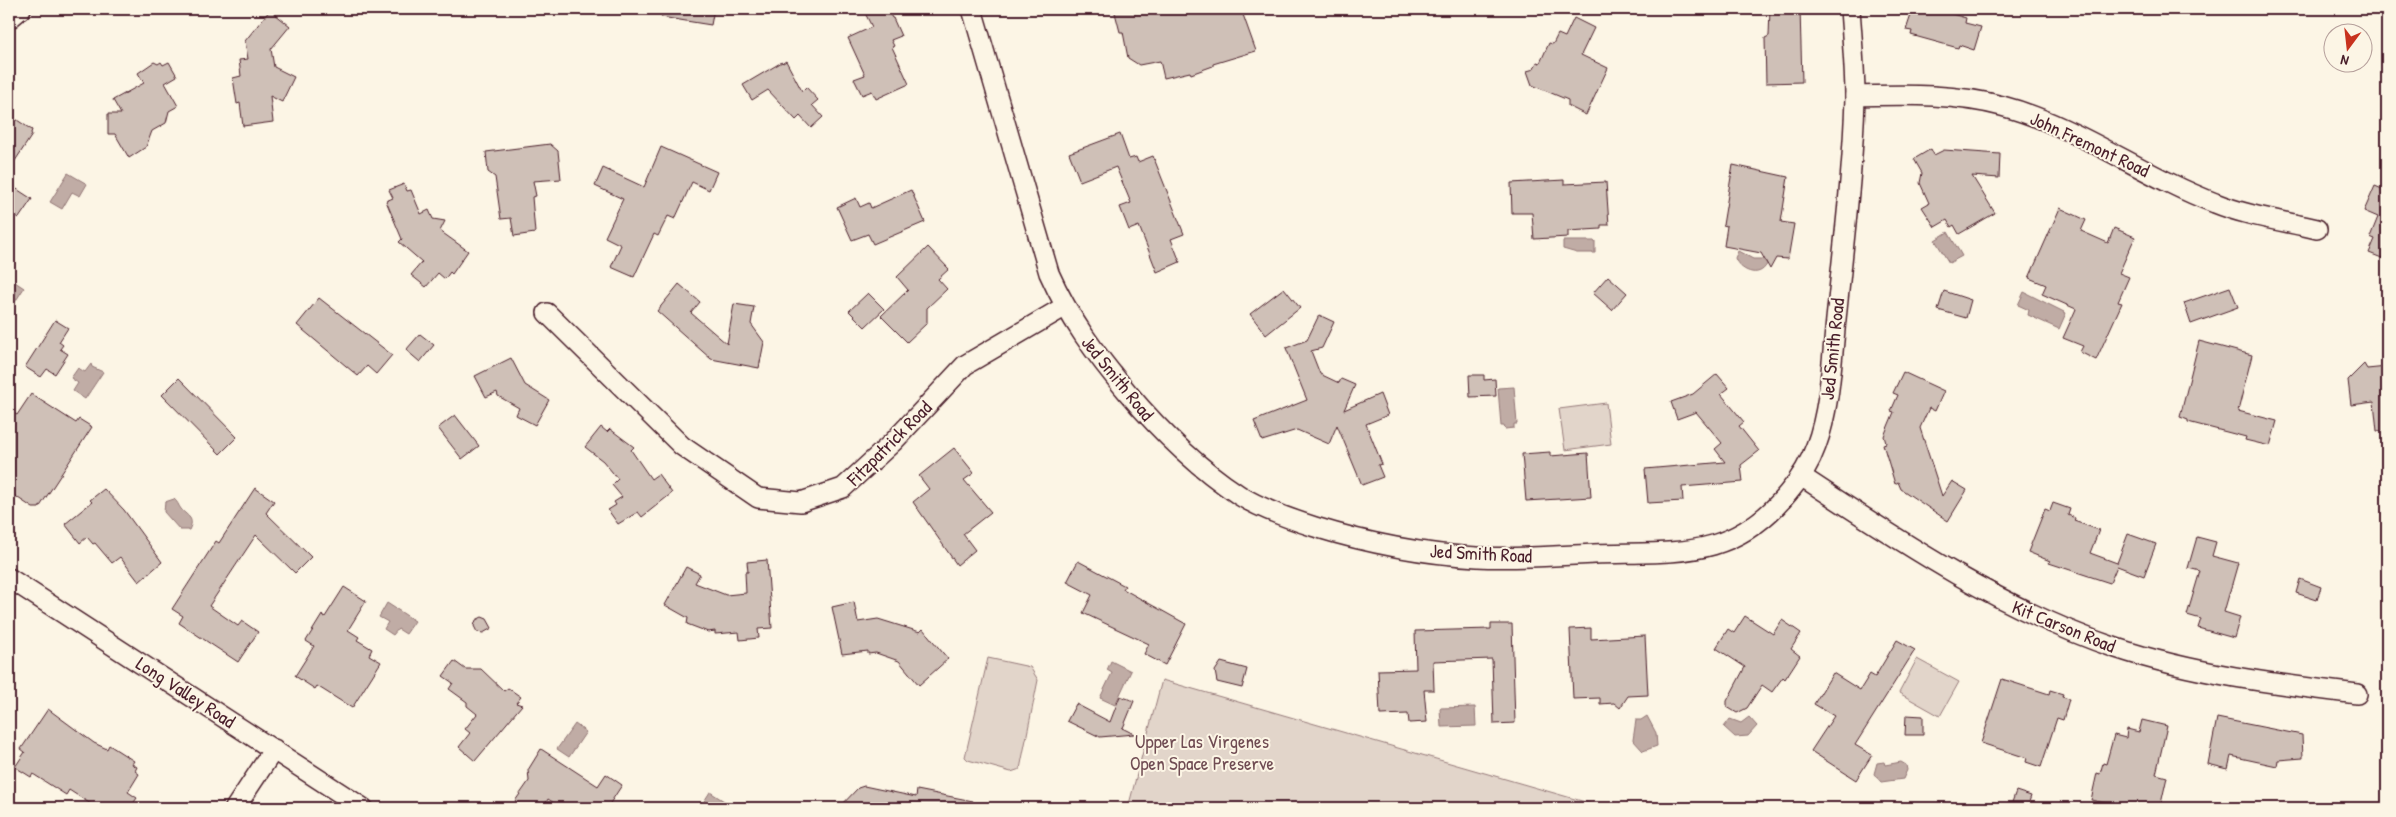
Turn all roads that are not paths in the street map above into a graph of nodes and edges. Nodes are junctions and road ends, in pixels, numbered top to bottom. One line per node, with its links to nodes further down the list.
1 (22, 9): 4 (street)
2 (972, 9): 7 (street, Jed Smith Road)
3 (1850, 9): 5 (street, Jed Smith Road)
4 (9, 19)
5 (1855, 96): 6 (street, John Fremont Road); 9 (street, Jed Smith Road)
6 (2317, 229)
7 (1064, 307): 8 (street, Fitzpatrick Road); 9 (street, Jed Smith Road)
8 (548, 313)
9 (1801, 476): 11 (street, Kit Carson Road)
10 (9, 578): 12 (street, Long Valley Road)
11 (2357, 694)
12 (274, 749): 13 (street); 14 (street, Long Valley Road)
13 (235, 808)
14 (363, 808)

